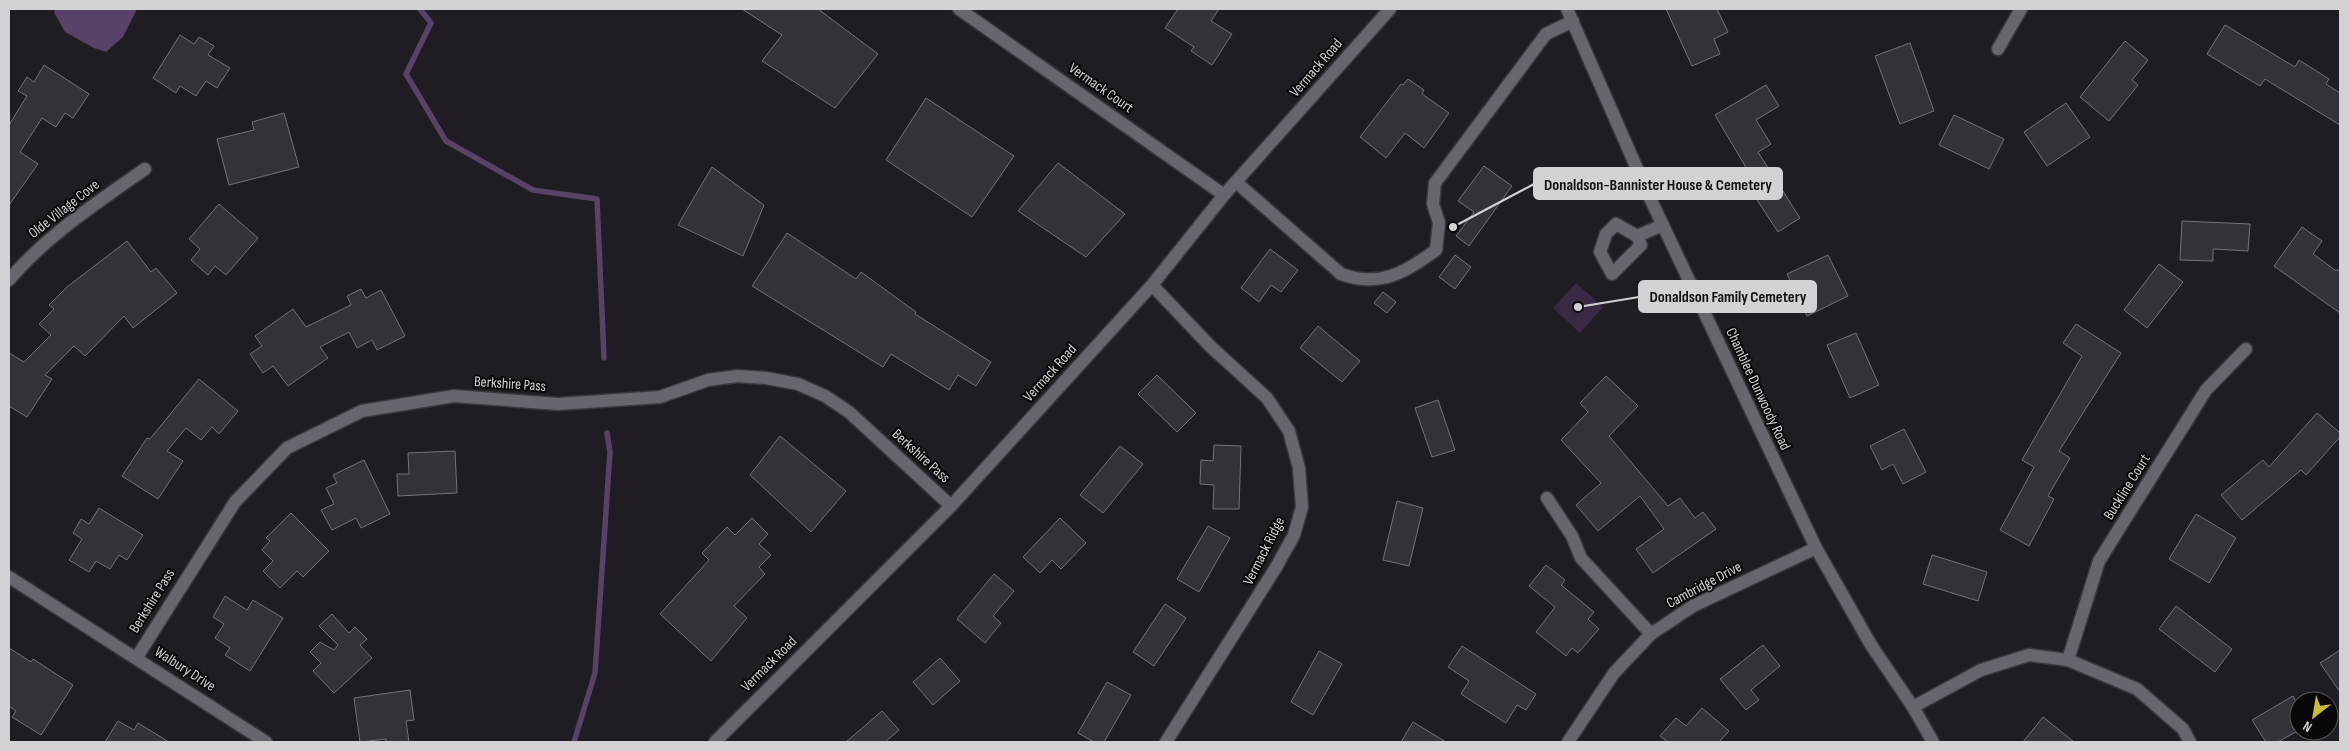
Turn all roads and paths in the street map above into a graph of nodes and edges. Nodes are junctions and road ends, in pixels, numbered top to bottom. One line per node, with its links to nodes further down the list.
1 (959, 9): 9 (street, Vermack Court)
2 (1390, 9): 8 (street, Vermack Road)
3 (1567, 9): 5 (street, Chamblee Dunwoody Road)
4 (2022, 9): 6 (street)
5 (1573, 21): 8 (street); 10 (street, Chamblee Dunwoody Road)
6 (1998, 49)
7 (145, 169): 12 (street, Olde Village Cove)
8 (1236, 182): 9 (street, Vermack Road)
9 (1224, 195): 13 (street, Vermack Road)
10 (1662, 225): 11 (street); 17 (street, Chamblee Dunwoody Road)
11 (1637, 236)
12 (9, 280)
13 (1152, 285): 16 (street, Vermack Road); 25 (street, Vermack Ridge)
14 (2246, 348): 21 (street, Buckline Court)
15 (1547, 498): 19 (street)
16 (951, 506): 20 (street, Berkshire Pass); 24 (street, Vermack Road)
17 (1816, 548): 19 (street, Cambridge Drive); 22 (street, Chamblee Dunwoody Road)
18 (9, 577): 20 (street, Walbury Drive)
19 (1651, 634): 26 (street, Cambridge Drive)
20 (136, 657): 23 (street, Walbury Drive)
21 (2068, 660): 22 (street); 28 (street)
22 (1913, 708): 27 (street, Chamblee Dunwoody Road)
23 (266, 742)
24 (714, 742)
25 (1166, 742)
26 (1568, 742)
27 (1933, 742)
28 (2190, 742)

